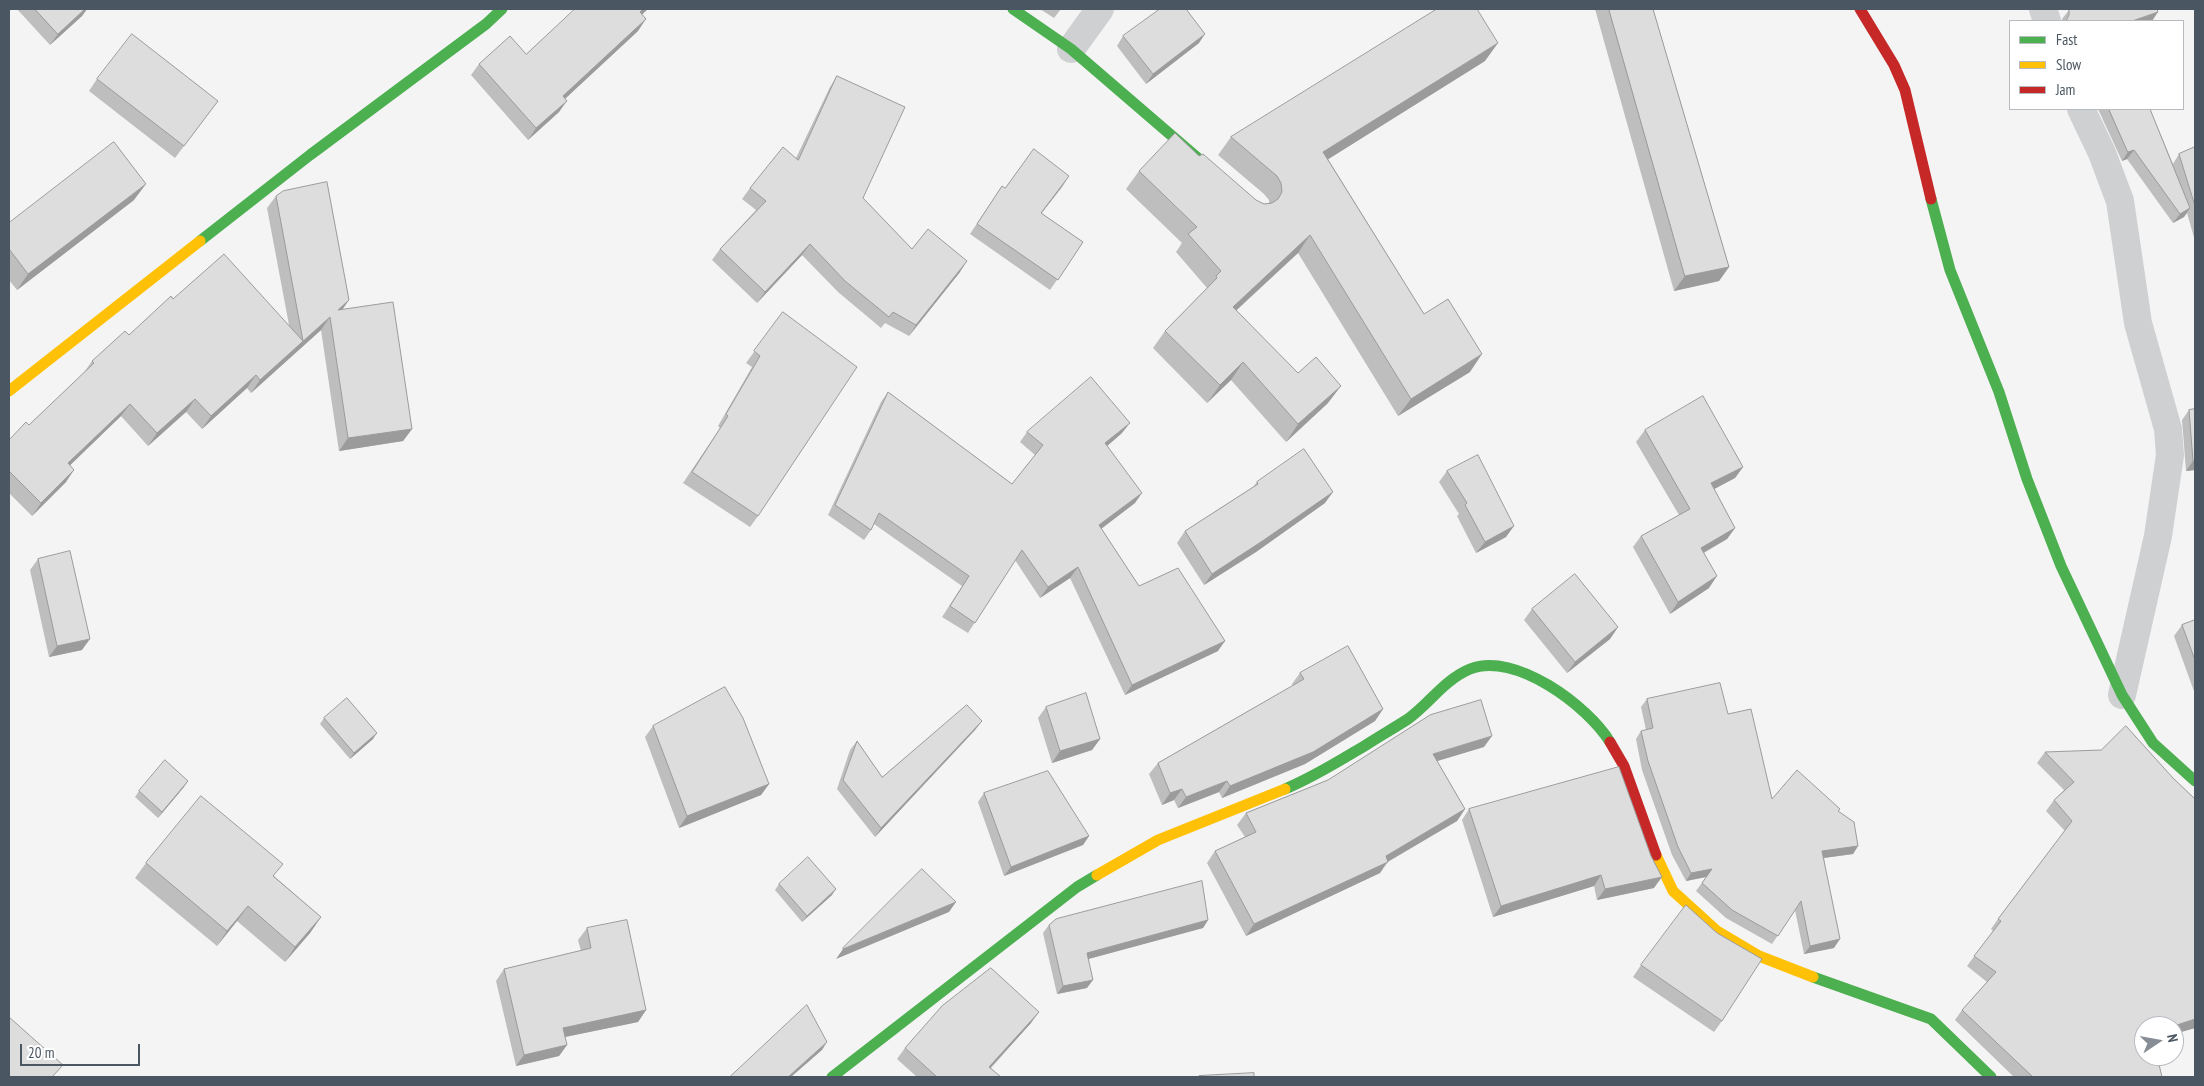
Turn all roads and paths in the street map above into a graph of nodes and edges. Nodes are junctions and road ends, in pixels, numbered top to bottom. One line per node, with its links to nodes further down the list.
1 (502, 9): 8 (street)
2 (1013, 9): 5 (street)
3 (1100, 9): 5 (street)
4 (1860, 9): 9 (street)
5 (1071, 49): 7 (street)
6 (2081, 110): 9 (street)
7 (1210, 168)
8 (9, 390)
9 (2122, 695): 10 (street)
10 (2195, 781)
11 (832, 1077): 12 (street)
12 (1991, 1077)

